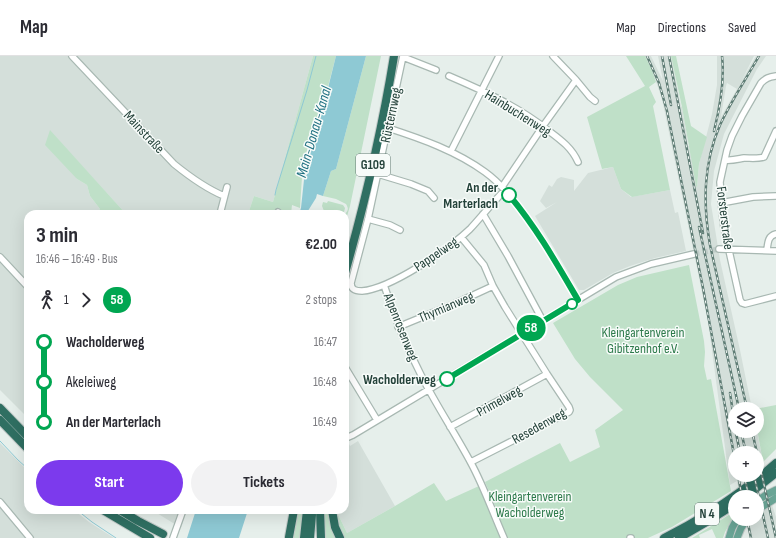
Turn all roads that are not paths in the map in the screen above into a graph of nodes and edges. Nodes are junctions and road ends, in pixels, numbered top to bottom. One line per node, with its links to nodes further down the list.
1 (72, 56): 22 (street, Mainstraße)
2 (388, 56): 32 (highway, G109)
3 (394, 56): 39 (highway, G109)
4 (403, 56): 7 (street); 14 (street, Rüsternweg)
5 (499, 56): 11 (street)
6 (552, 56): 10 (street)
7 (436, 70)
8 (449, 76): 11 (street, Hainbuchenweg)
9 (776, 76): 17 (street, Forsterstraße)
10 (576, 80): 12 (street); 13 (street, Pappelweg)
11 (482, 90): 13 (street, Hainbuchenweg); 16 (street)
12 (595, 101)
13 (543, 126): 18 (street, Hainbuchenweg); 21 (street, Pappelweg)
14 (388, 128): 16 (street); 19 (street, Rüsternweg)
15 (776, 131): 17 (street)
16 (450, 151): 21 (street)
17 (724, 160): 25 (street, Forsterstraße)
18 (578, 162)
19 (378, 174): 24 (street); 28 (street, Rüsternweg)
20 (227, 187): 22 (street)
21 (503, 189): 27 (street, Pappelweg); 45 (street)
22 (224, 196): 26 (street)
23 (776, 196): 25 (street)
24 (434, 198)
25 (721, 203): 34 (street, Forsterstraße)
26 (221, 210)
27 (483, 214): 31 (street, Pappelweg); 46 (street)
28 (368, 219): 29 (street); 43 (street, Rüsternweg)
29 (400, 230)
30 (776, 234): 35 (street)
31 (461, 236): 41 (street, Pappelweg); 42 (street, Resedenweg)
32 (349, 238)
33 (719, 249): 34 (street)
34 (729, 249): 35 (street); 44 (street, Forsterstraße)
35 (767, 250): 36 (street)
36 (776, 250)
37 (694, 254): 45 (street)
38 (0, 256): 40 (street)
39 (349, 259)
40 (24, 283)
41 (384, 285): 43 (street, Pappelweg); 47 (street, Alpenrosenweg)
42 (493, 286): 47 (street, Thymianweg); 48 (street, Resedenweg)
43 (352, 288)
44 (776, 296)
45 (578, 300): 46 (street)
46 (543, 321): 48 (street)
47 (398, 327): 51 (street, Alpenrosenweg)
48 (522, 334): 50 (street, Resedenweg); 51 (street)
49 (349, 374): 54 (street)
50 (547, 374): 55 (street, Primelweg); 59 (street, Resedenweg)
51 (429, 390): 54 (street); 55 (street)
52 (0, 408): 56 (highway)
53 (0, 420): 58 (highway)
54 (377, 420): 57 (street)
55 (450, 427): 59 (street)
56 (24, 433)
57 (349, 437)
58 (24, 446)
59 (471, 462): 90 (street)
60 (776, 463): 91 (highway, N 4)
61 (776, 473): 62 (highway)
62 (754, 490)
63 (776, 490): 64 (main road)
64 (764, 496)
65 (776, 498): 67 (main road)
66 (0, 502): 82 (street)
67 (764, 506)
68 (728, 508): 92 (highway, N 4)
69 (110, 514): 83 (highway)
70 (127, 514): 80 (highway)
71 (182, 514): 84 (street)
72 (293, 514): 81 (highway)
73 (307, 514): 85 (highway)
74 (312, 514): 86 (highway)
75 (319, 514): 87 (highway)
76 (320, 514): 88 (highway)
77 (333, 514): 89 (highway)
78 (734, 526): 93 (main road)
79 (743, 526): 94 (main road)
80 (163, 534)
81 (289, 537)
82 (30, 538)
83 (150, 538)
84 (173, 538)
85 (304, 538)
86 (310, 538)
87 (317, 538)
88 (321, 538)
89 (340, 538)
90 (504, 538)
91 (664, 538)
92 (679, 538)
93 (729, 538)
94 (737, 538)

